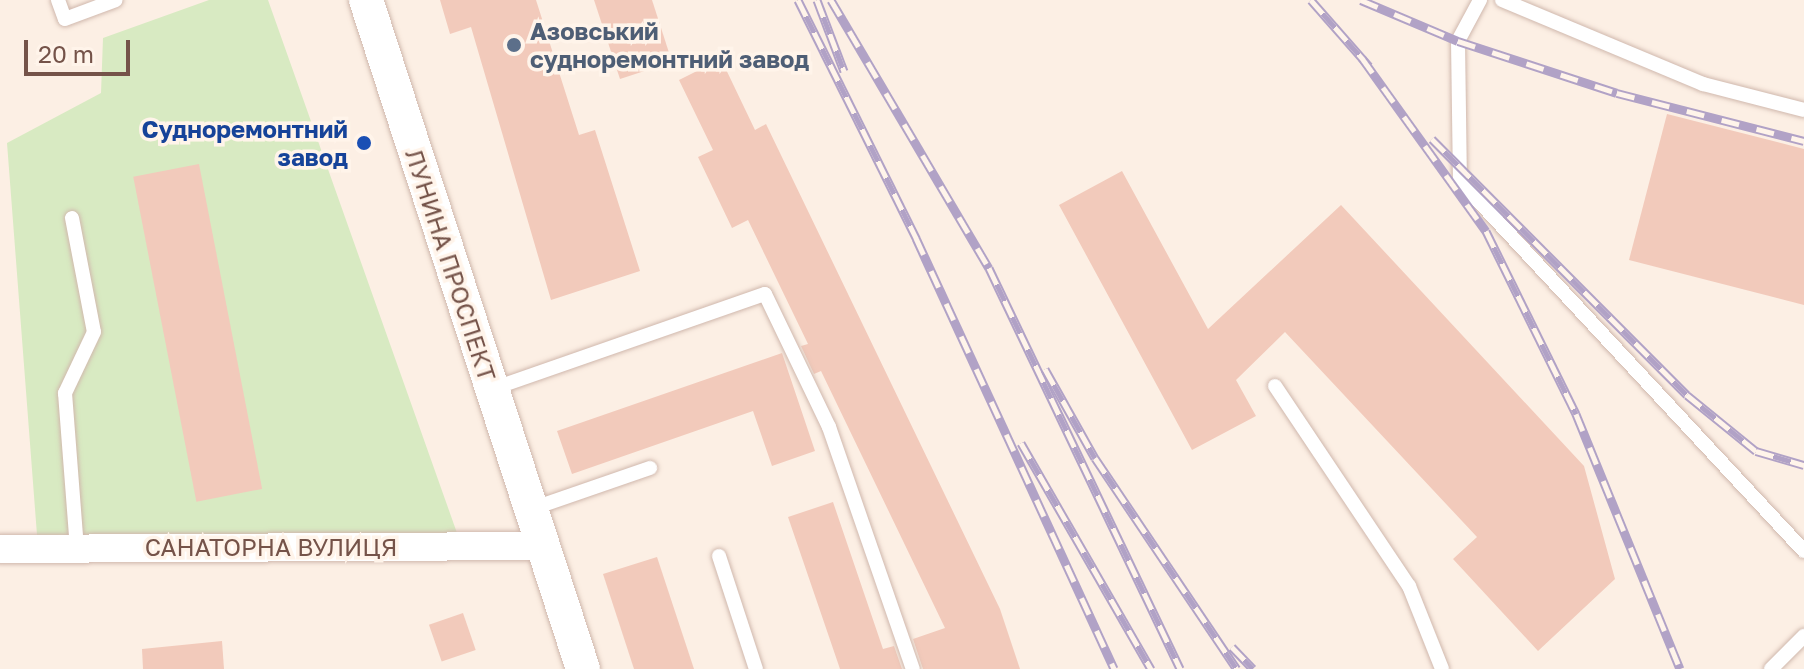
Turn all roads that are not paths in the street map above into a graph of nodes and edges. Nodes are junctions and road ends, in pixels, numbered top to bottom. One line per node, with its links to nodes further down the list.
1 (58, 0): 2 (lane)
2 (116, 0)
3 (366, 0): 9 (street, ЛУНИНА ПРОСПЕКТ)
4 (1480, 0): 14 (lane)
5 (1502, 0): 6 (lane)
6 (1804, 110)
7 (72, 218): 12 (lane)
8 (1275, 386): 20 (lane)
9 (492, 389): 11 (street, ЛУНИНА ПРОСПЕКТ); 19 (lane)
10 (650, 468): 11 (lane)
11 (537, 529): 12 (street, САНАТОРНА ВУЛИЦЯ); 17 (street, ЛУНИНА ПРОСПЕКТ)
12 (77, 548): 13 (street, САНАТОРНА ВУЛИЦЯ)
13 (0, 549)
14 (1804, 551)
15 (719, 556): 18 (lane)
16 (1804, 636): 21 (lane)
17 (583, 669)
18 (756, 669)
19 (913, 669)
20 (1442, 669)
21 (1771, 669)

